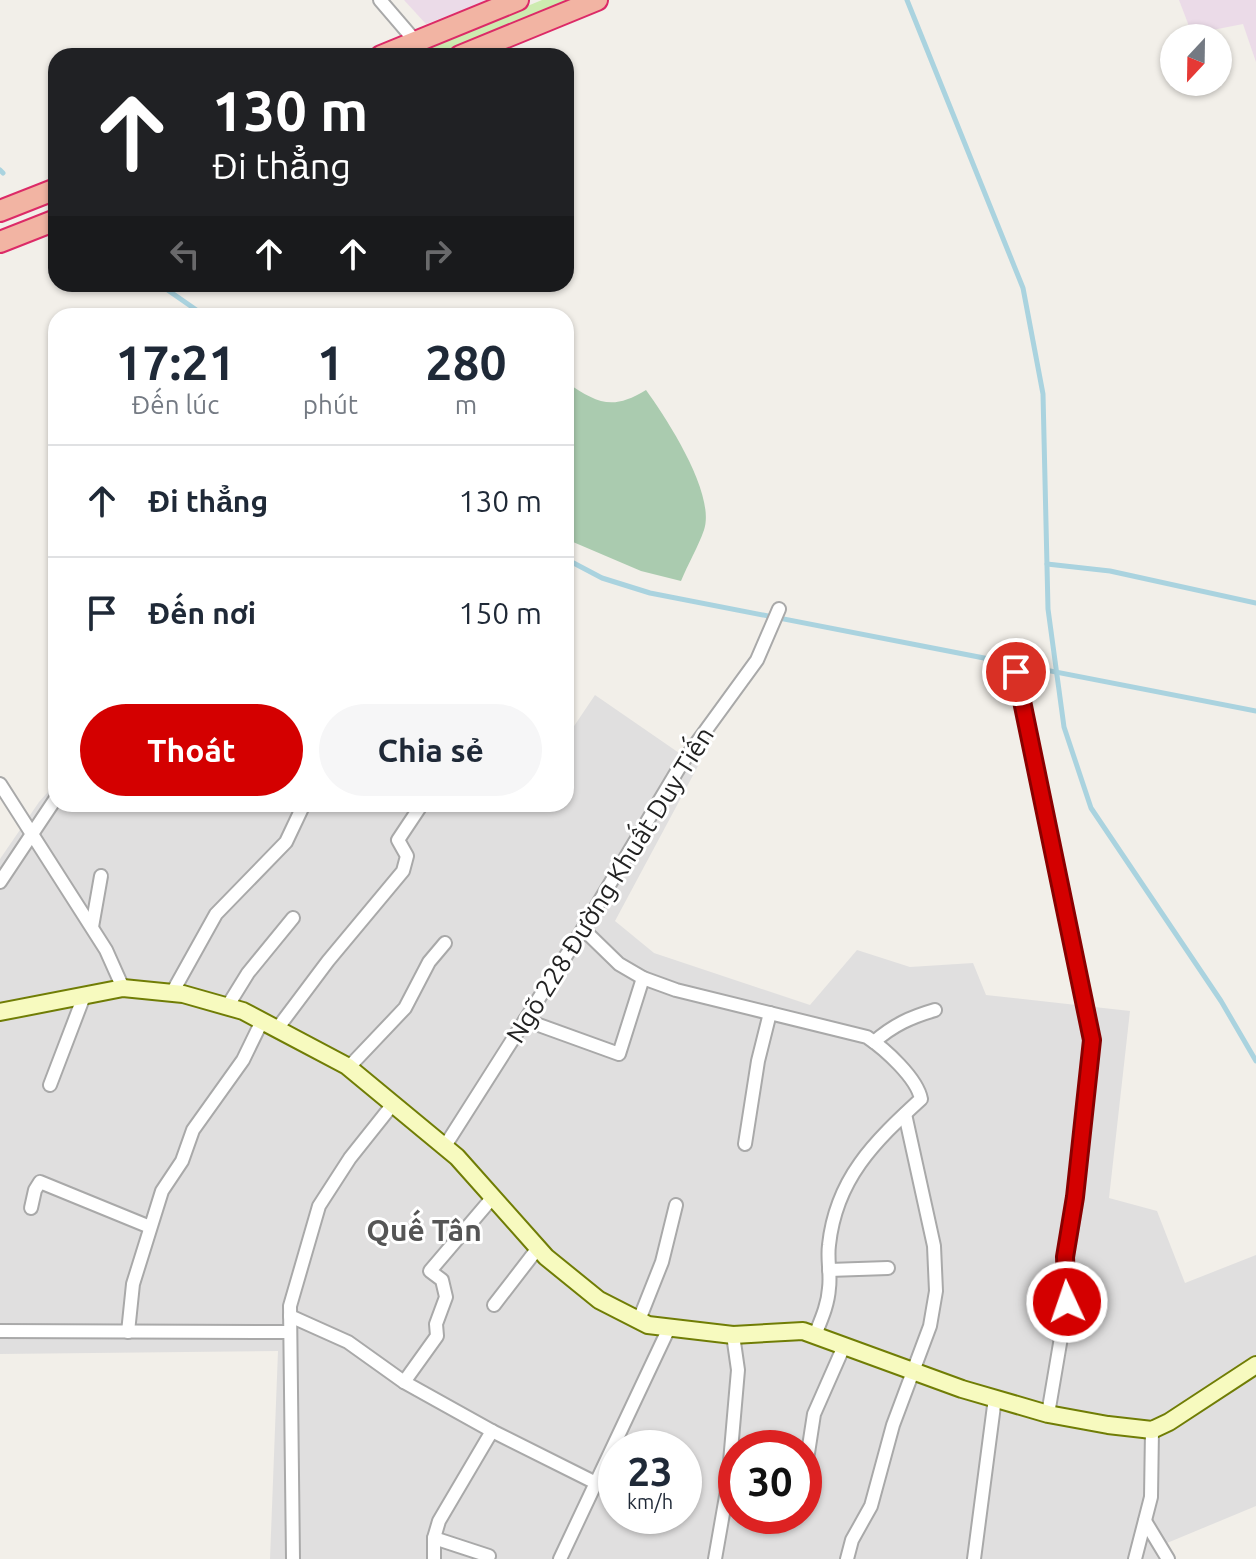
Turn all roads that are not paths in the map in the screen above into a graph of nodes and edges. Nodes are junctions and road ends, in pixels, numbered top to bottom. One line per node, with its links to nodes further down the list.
1 (380, 0): 4 (street)
2 (518, 0): 4 (highway)
3 (597, 0): 6 (highway)
4 (416, 42): 5 (highway)
5 (401, 48)
6 (480, 48)
7 (48, 192): 8 (highway)
8 (0, 211)
9 (48, 223): 10 (highway)
10 (0, 242)
11 (776, 616): 22 (street, Ngõ 228 Đường Khuất Duy Tiến)
12 (1015, 663): 62 (street)
13 (0, 784): 17 (street)
14 (48, 809): 17 (street)
15 (300, 812): 26 (street)
16 (417, 812): 33 (street)
17 (32, 832): 19 (street); 21 (street)
18 (101, 876): 21 (street)
19 (0, 882)
20 (293, 918): 28 (street)
21 (92, 927): 25 (street)
22 (583, 929): 24 (street); 32 (street, Ngõ 228 Đường Khuất Duy Tiến)
23 (445, 943): 35 (street)
24 (643, 978): 31 (street); 32 (street)
25 (123, 988): 26 (main road); 27 (main road)
26 (172, 993): 28 (main road)
27 (84, 996): 30 (main road); 36 (street)
28 (227, 1007): 33 (main road)
29 (935, 1010): 34 (street)
30 (0, 1012)
31 (770, 1013): 34 (street); 39 (street)
32 (525, 1020): 40 (street, Ngõ 228 Đường Khuất Duy Tiến)
33 (270, 1025): 35 (main road); 44 (street)
34 (874, 1042): 38 (street)
35 (349, 1067): 37 (main road)
36 (50, 1085)
37 (393, 1104): 40 (main road); 49 (street)
38 (905, 1114): 47 (street); 59 (street)
39 (745, 1144)
40 (445, 1146): 41 (main road)
41 (493, 1197): 45 (main road); 60 (street)
42 (676, 1205): 50 (street)
43 (31, 1208): 44 (street)
44 (150, 1227): 53 (street)
45 (538, 1248): 48 (street); 50 (main road)
46 (888, 1268): 47 (street)
47 (829, 1270): 56 (street)
48 (494, 1305)
49 (290, 1316): 54 (street); 60 (street)
50 (639, 1320): 51 (main road)
51 (669, 1328): 55 (main road); 66 (street)
52 (0, 1331): 53 (street)
53 (128, 1332): 54 (street)
54 (290, 1332): 70 (street)
55 (733, 1335): 56 (main road); 73 (street)
56 (815, 1335): 57 (main road)
57 (844, 1346): 59 (main road); 63 (street)
58 (1256, 1365): 64 (main road)
59 (912, 1370): 61 (main road); 74 (street)
60 (404, 1382): 65 (street)
61 (995, 1398): 62 (main road); 75 (street)
62 (1048, 1414): 64 (main road)
63 (812, 1430)
64 (1152, 1430): 67 (street)
65 (492, 1431): 66 (street); 68 (street)
66 (596, 1483): 72 (street)
67 (1145, 1521): 76 (street); 77 (street)
68 (434, 1538): 69 (street); 71 (street)
69 (489, 1556)
70 (293, 1559)
71 (434, 1559)
72 (560, 1559)
73 (715, 1559)
74 (847, 1559)
75 (974, 1559)
76 (1135, 1559)
77 (1168, 1559)

